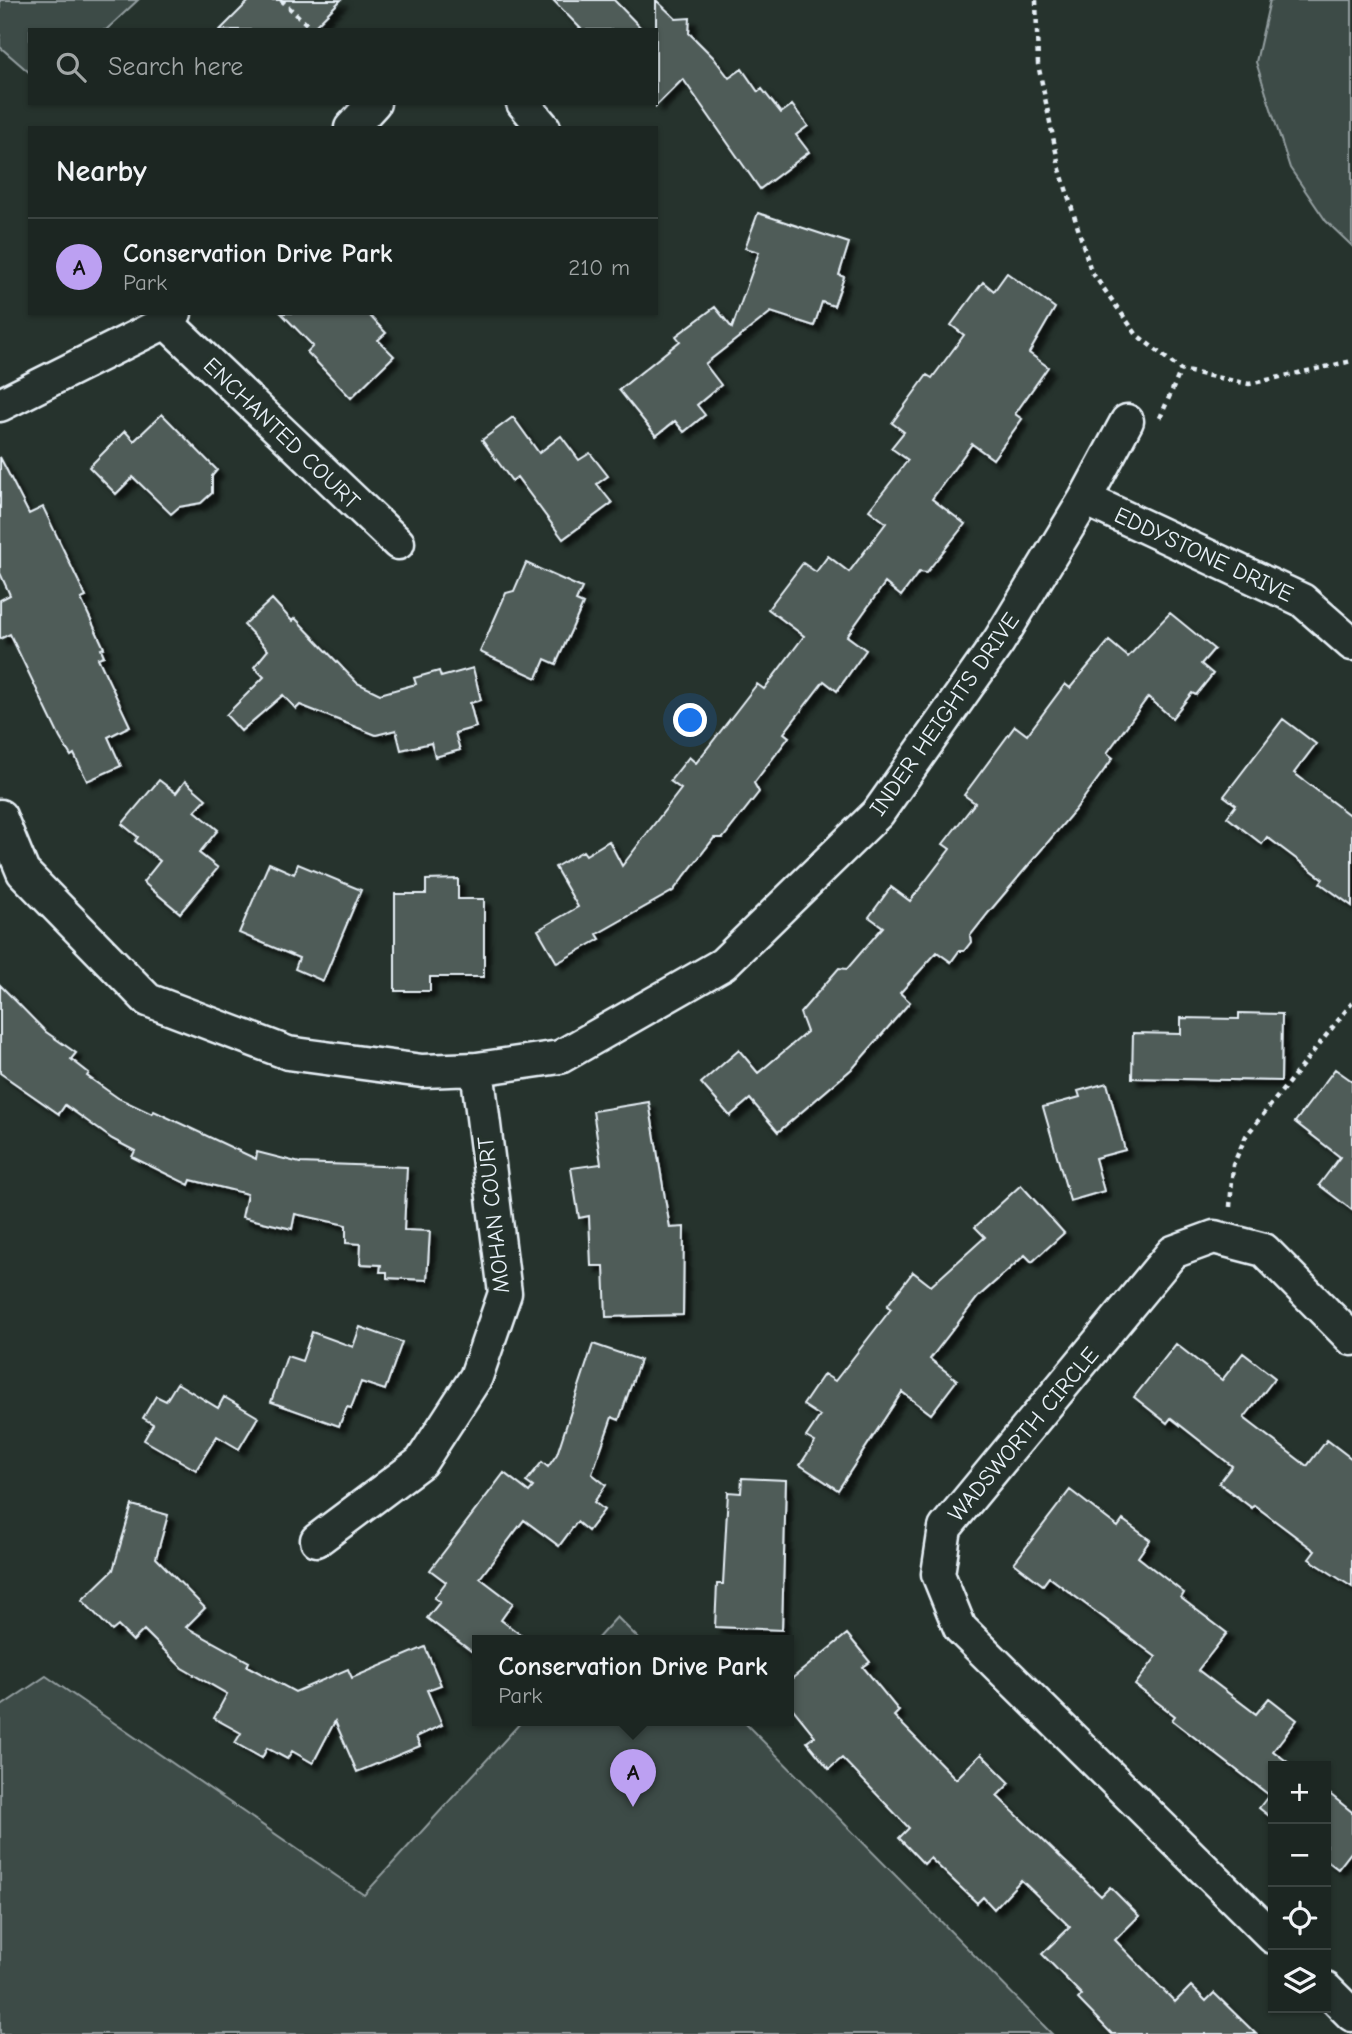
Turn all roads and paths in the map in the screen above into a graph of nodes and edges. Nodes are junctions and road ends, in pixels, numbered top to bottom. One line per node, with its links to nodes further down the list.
1 (281, 0): 3 (path)
2 (1036, 0): 9 (path)
3 (311, 28)
4 (372, 105): 6 (street)
5 (525, 105): 7 (street)
6 (353, 126)
7 (542, 126)
8 (171, 318): 10 (street); 13 (street, ENCHANTED COURT)
9 (1352, 361)
10 (0, 405)
11 (1127, 421): 12 (street, INDER HEIGHTS DRIVE)
12 (1085, 499): 14 (street, EDDYSTONE DRIVE); 18 (street, INDER HEIGHTS DRIVE)
13 (398, 543)
14 (1352, 643)
15 (0, 816): 16 (street, INDER HEIGHTS DRIVE)
16 (12, 877): 18 (street, INDER HEIGHTS DRIVE)
17 (1352, 1003): 19 (path)
18 (477, 1069): 21 (street, MOHAN COURT)
19 (1228, 1241): 20 (street, WADSWORTH CIRCLE); 22 (street, WADSWORTH CIRCLE)
20 (1352, 1339)
21 (317, 1540)
22 (1268, 1932)
23 (1331, 1994): 24 (street)
24 (1352, 2015)

